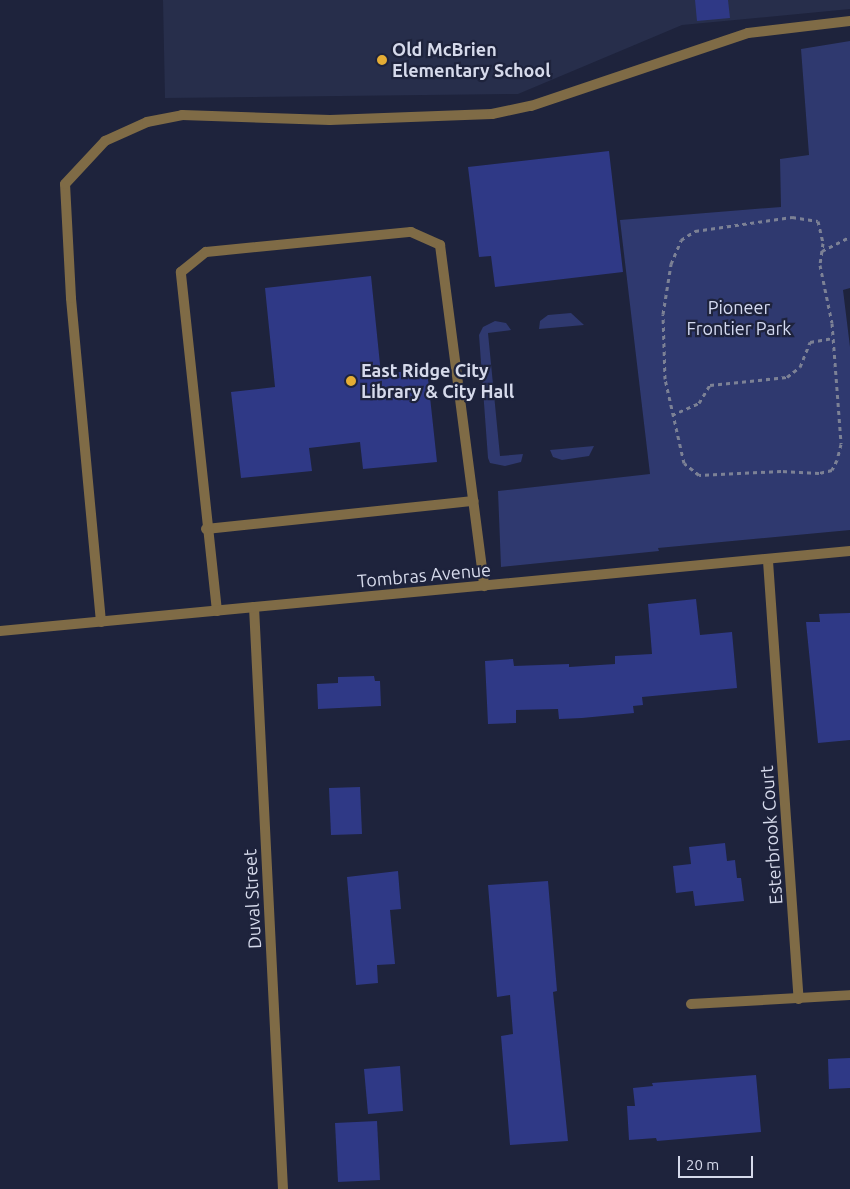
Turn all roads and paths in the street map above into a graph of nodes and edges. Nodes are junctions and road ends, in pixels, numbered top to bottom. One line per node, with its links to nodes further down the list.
1 (850, 21): 13 (street)
2 (850, 237): 3 (path)
3 (821, 251): 4 (path); 5 (path)
4 (832, 338): 5 (path); 5 (path)
5 (672, 414)
6 (474, 501): 7 (street); 7 (street); 10 (street)
7 (206, 529): 12 (street)
8 (850, 551): 9 (street, Tombras Avenue)
9 (768, 561): 10 (street, Tombras Avenue); 16 (street, Esterbrook Court)
10 (484, 586): 11 (street, Tombras Avenue)
11 (254, 606): 12 (street, Tombras Avenue); 18 (street, Duval Street)
12 (216, 611): 13 (street, Tombras Avenue)
13 (101, 622): 14 (street, Tombras Avenue)
14 (0, 631)
15 (850, 995): 16 (street)
16 (799, 999): 17 (street)
17 (690, 1004)
18 (283, 1189)

